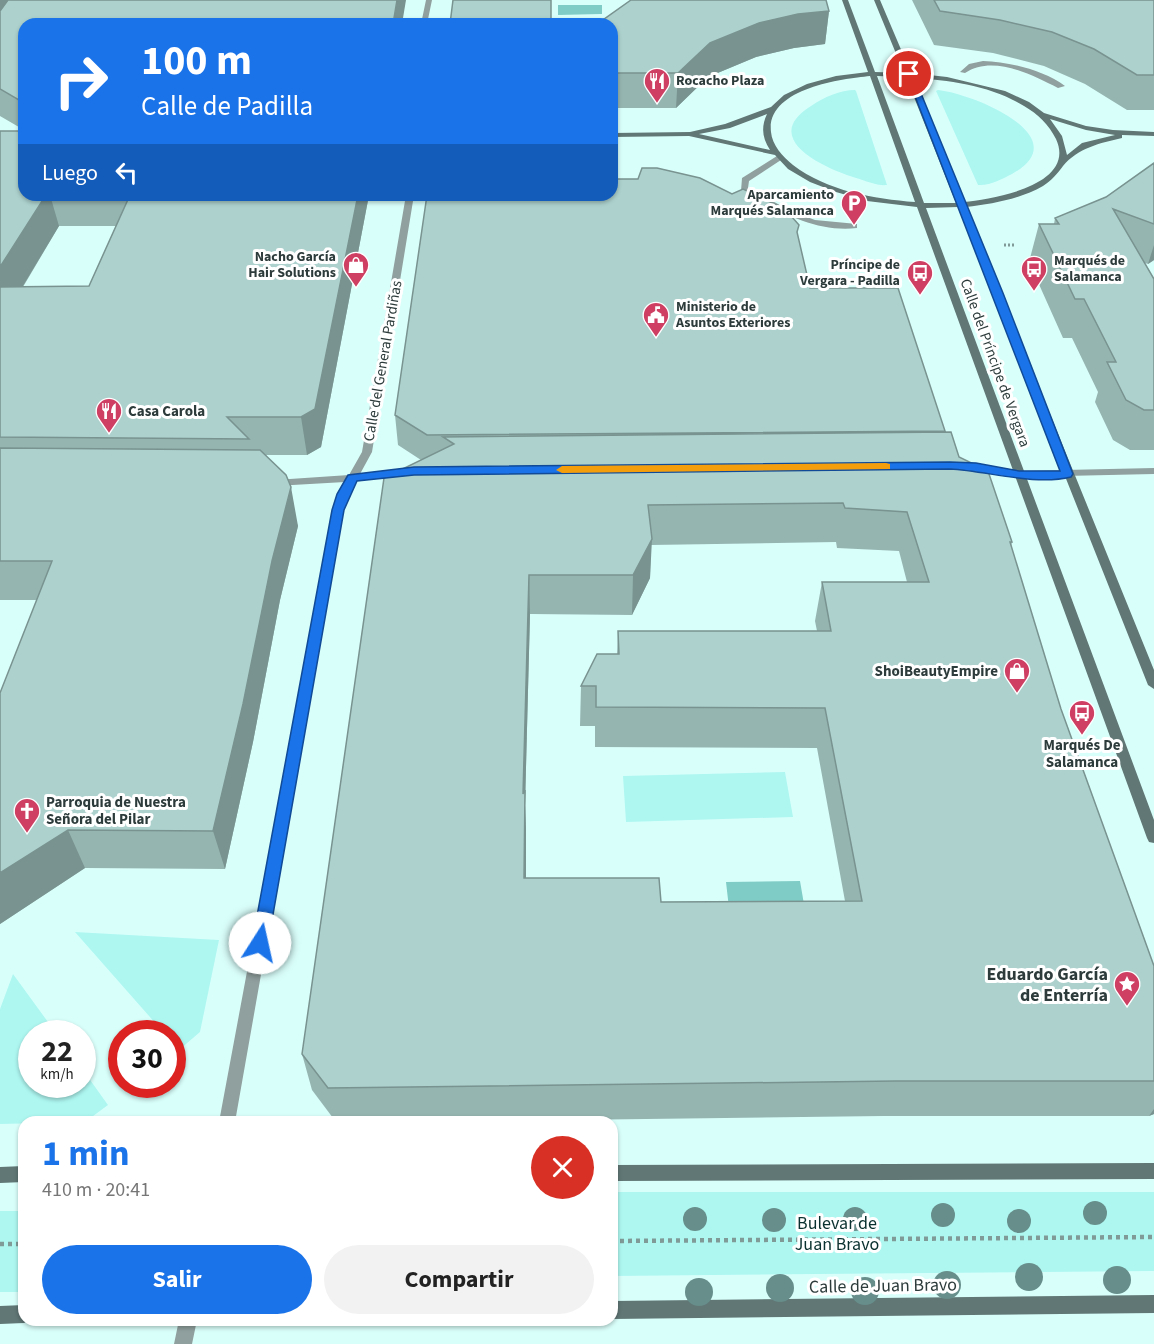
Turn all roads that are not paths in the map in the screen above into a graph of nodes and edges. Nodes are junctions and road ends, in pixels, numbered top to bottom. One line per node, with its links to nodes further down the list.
1 (429, 0): 4 (street)
2 (845, 0): 6 (main road, Calle del Príncipe de Vergara)
3 (877, 0): 7 (main road, Calle del Príncipe de Vergara)
4 (425, 18)
5 (963, 72): 8 (street)
6 (872, 74): 7 (main road); 9 (main road); 18 (main road, Calle del Príncipe de Vergara)
7 (909, 74): 10 (main road); 19 (main road, Calle del Príncipe de Vergara)
8 (1061, 86)
9 (772, 109): 11 (main road); 15 (main road)
10 (1037, 111): 13 (main road); 16 (main road)
11 (688, 134): 12 (main road); 15 (main road)
12 (618, 135)
13 (1128, 135): 14 (main road); 16 (main road)
14 (1153, 135)
15 (778, 156): 18 (main road); 20 (street)
16 (1062, 163): 19 (main road)
17 (410, 201): 26 (street, Calle del General Pardiñas)
18 (921, 205): 19 (main road); 24 (main road, Calle del Príncipe de Vergara)
19 (962, 205): 25 (main road, Calle del Príncipe de Vergara)
20 (854, 226)
21 (950, 466): 24 (street)
22 (426, 471): 26 (street)
23 (1154, 471): 25 (street)
24 (1019, 474): 25 (street); 29 (main road, Calle del Príncipe de Vergara)
25 (1067, 474): 28 (main road, Calle del Príncipe de Vergara)
26 (352, 478): 27 (street); 30 (street, Calle del General Pardiñas)
27 (263, 483)
28 (1154, 685)
29 (1154, 838)
30 (228, 1116)
31 (1154, 1171): 32 (main road)
32 (618, 1173)
33 (0, 1174): 34 (main road)
34 (18, 1174)
35 (1154, 1304): 36 (main road, Calle de Juan Bravo)
36 (618, 1310)
37 (18, 1314): 38 (main road)
38 (0, 1315)
39 (187, 1326): 40 (street)
40 (183, 1344)

